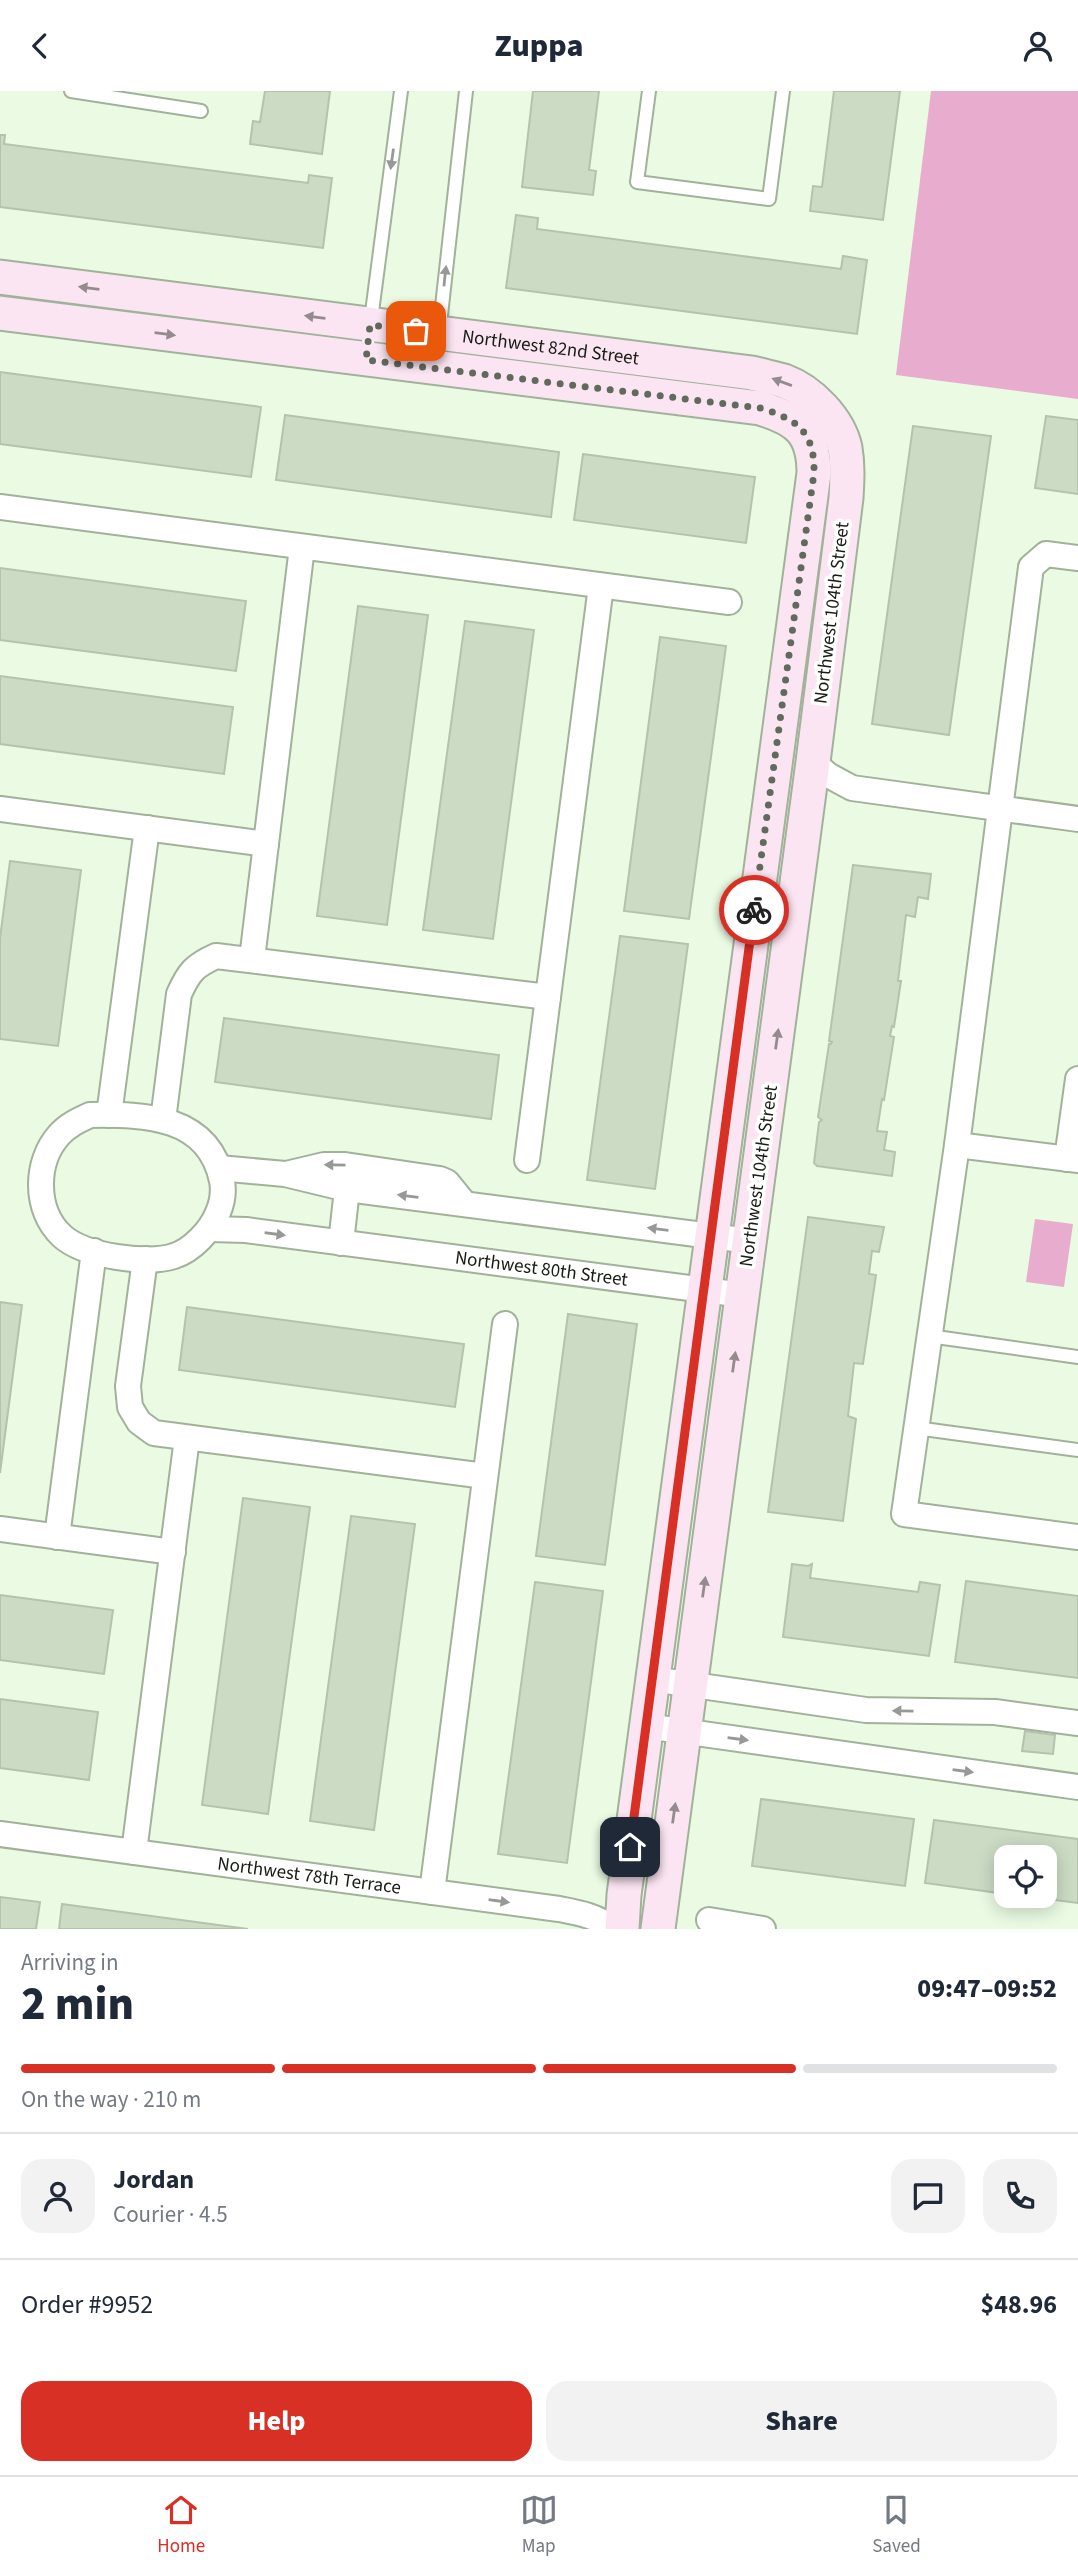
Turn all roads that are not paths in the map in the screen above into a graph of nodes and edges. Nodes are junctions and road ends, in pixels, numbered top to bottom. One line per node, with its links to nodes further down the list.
1 (71, 91): 6 (lane)
2 (401, 91): 9 (lane, one-way to 9)
3 (466, 91): 10 (lane, one-way to 3)
4 (649, 91): 5 (lane)
5 (783, 91)
6 (201, 111)
7 (0, 277): 9 (street, Northwest 82nd Street, one-way to 7)
8 (0, 313): 11 (street, Northwest 82nd Street, one-way to 11)
9 (370, 325): 10 (street, Northwest 82nd Street); 11 (lane)
10 (437, 351): 11 (street, Northwest 82nd Street); 12 (street, Northwest 82nd Street)
11 (366, 360)
12 (822, 432): 18 (street, Northwest 104th Street); 37 (street, Northwest 104th Street)
13 (0, 507): 14 (street)
14 (303, 547): 16 (street); 23 (street)
15 (1078, 558): 19 (street)
16 (601, 586): 17 (street); 25 (street)
17 (729, 602)
18 (813, 762): 19 (street); 38 (street, Northwest 104th Street, one-way to 18)
19 (999, 808): 21 (street); 29 (street)
20 (0, 809): 22 (street)
21 (1078, 819)
22 (147, 828): 23 (street); 27 (street)
23 (266, 844): 24 (street)
24 (252, 959): 25 (street); 28 (street)
25 (548, 997): 30 (street)
26 (1078, 1079): 31 (street)
27 (109, 1115): 28 (street); 40 (street)
28 (163, 1120): 32 (street)
29 (957, 1145): 31 (street); 45 (street)
30 (527, 1160)
31 (1073, 1160)
32 (219, 1168): 33 (street); 36 (street)
33 (285, 1174): 34 (street); 35 (street, one-way to 33)
34 (347, 1189): 35 (street, one-way to 34); 39 (street)
35 (466, 1204): 37 (street, one-way to 35)
36 (210, 1229): 39 (street, Northwest 80th Street, one-way to 39); 41 (street)
37 (711, 1236): 38 (street); 42 (street, Northwest 104th Street)
38 (750, 1241): 43 (street, Northwest 104th Street)
39 (341, 1243): 42 (street, Northwest 80th Street)
40 (94, 1251): 41 (street); 52 (street)
41 (145, 1259): 48 (street)
42 (704, 1291): 43 (street, Northwest 80th Street); 55 (street, Northwest 104th Street)
43 (743, 1296): 56 (street, Northwest 104th Street, one-way to 43)
44 (505, 1324): 50 (street)
45 (929, 1336): 46 (lane); 47 (street)
46 (1078, 1357)
47 (916, 1428): 49 (lane); 53 (street)
48 (187, 1438): 50 (street); 54 (street)
49 (1078, 1450)
50 (485, 1476): 63 (street)
51 (0, 1529): 52 (street)
52 (57, 1537): 54 (street)
53 (1078, 1537)
54 (173, 1552): 62 (street)
55 (652, 1679): 56 (street); 58 (street, Northwest 104th Street)
56 (691, 1685): 57 (street, one-way to 56); 59 (street, Northwest 104th Street)
57 (1075, 1725)
58 (646, 1726): 59 (street); 66 (street, Northwest 104th Street)
59 (684, 1731): 60 (street, one-way to 60); 67 (street, Northwest 104th Street, one-way to 59)
60 (1073, 1783)
61 (0, 1834): 62 (street, Northwest 78th Terrace)
62 (134, 1852): 63 (street, Northwest 78th Terrace)
63 (432, 1892): 65 (street, Northwest 78th Terrace, one-way to 65)
64 (709, 1920): 68 (street)
65 (613, 1929)
66 (622, 1929)
67 (658, 1929)
68 (763, 1929)

